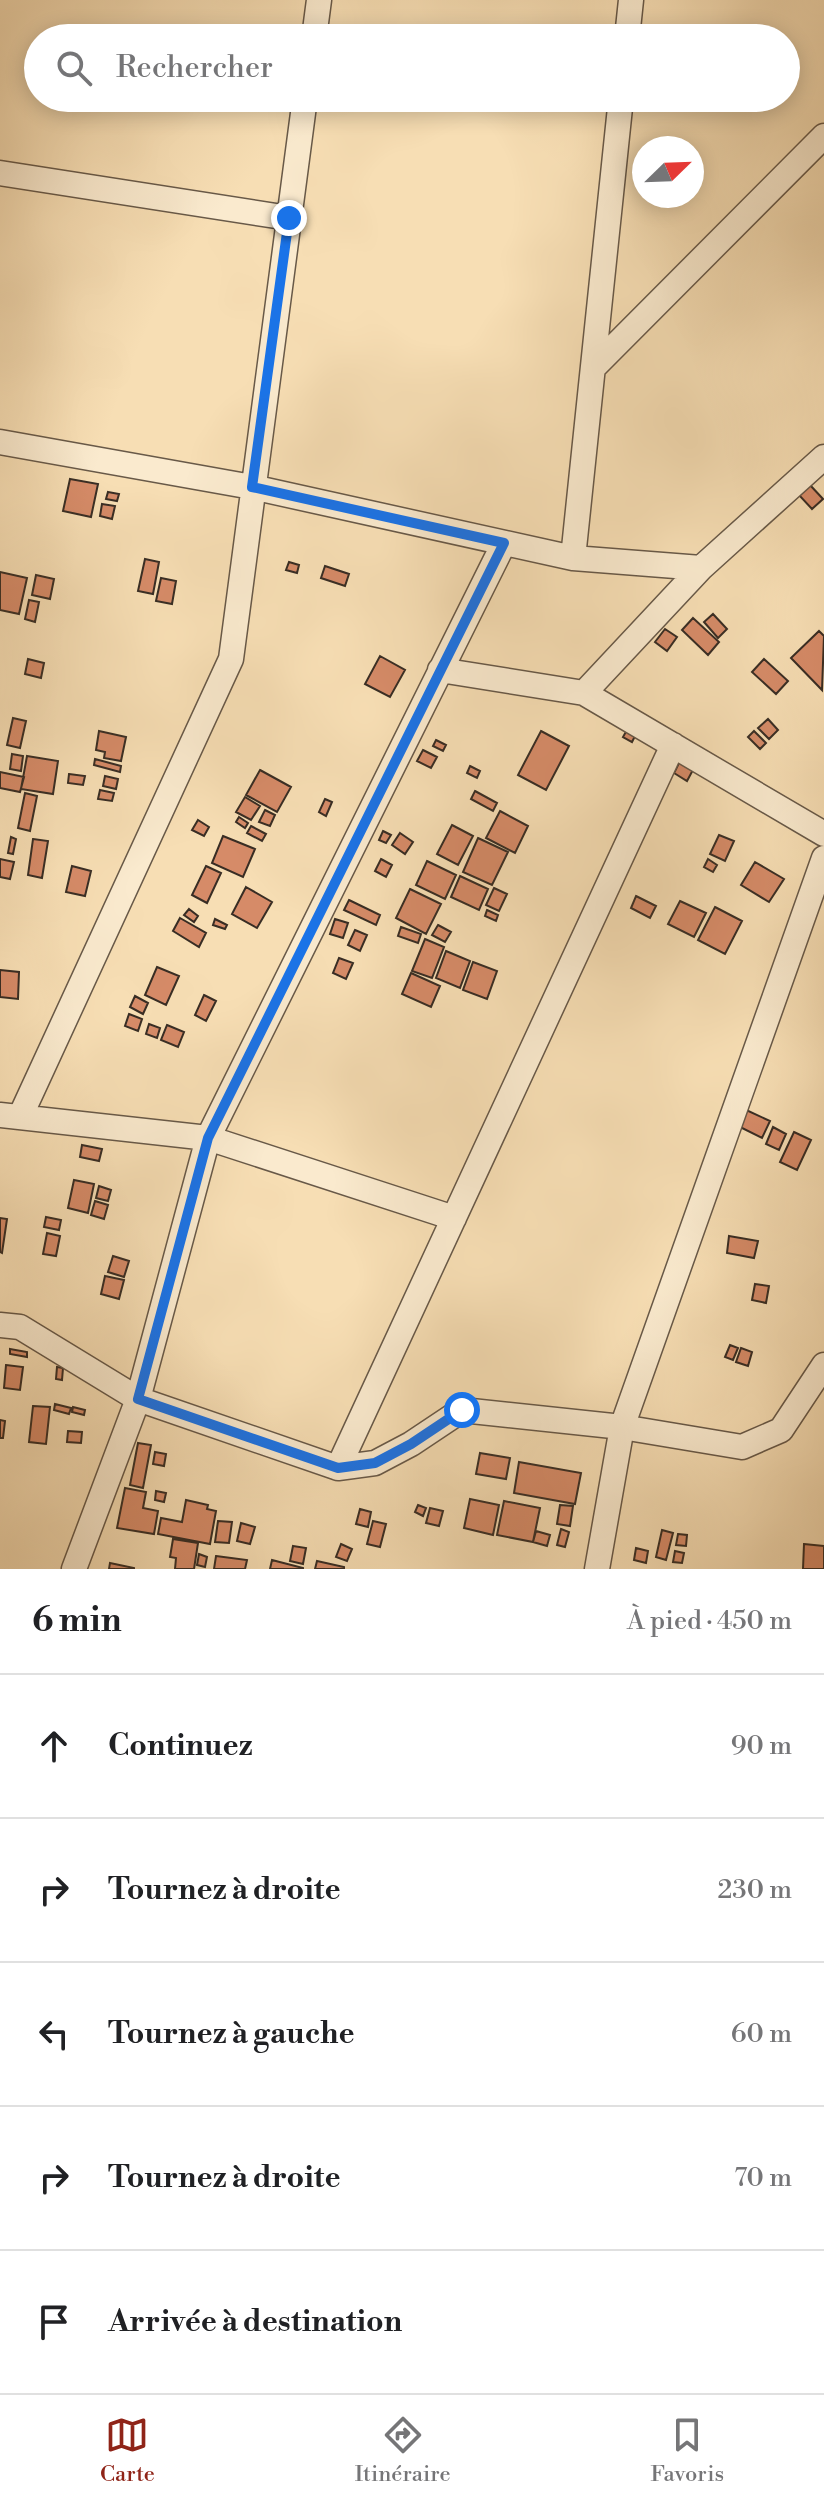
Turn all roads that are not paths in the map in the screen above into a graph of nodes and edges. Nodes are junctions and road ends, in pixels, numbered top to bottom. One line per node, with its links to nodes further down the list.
1 (319, 0): 3 (street)
2 (631, 0): 4 (street)
3 (316, 24)
4 (628, 24)
5 (303, 112): 9 (street)
6 (620, 112): 10 (street)
7 (824, 136): 10 (street)
8 (0, 173): 9 (street)
9 (289, 218): 13 (street)
10 (593, 368): 15 (street)
11 (0, 442): 13 (street)
12 (824, 457): 16 (street)
13 (252, 487): 14 (street); 22 (street)
14 (504, 543): 15 (street); 17 (street)
15 (573, 558): 16 (street)
16 (701, 568): 18 (street)
17 (440, 670): 18 (street); 23 (street)
18 (584, 693): 19 (street)
19 (673, 745): 20 (street); 24 (street)
20 (824, 834)
21 (824, 858): 28 (street)
22 (10, 1116): 23 (street)
23 (208, 1138): 24 (street); 27 (street)
24 (454, 1218): 29 (street)
25 (0, 1325): 27 (street)
26 (824, 1365): 28 (street)
27 (138, 1399): 29 (street); 30 (street)
28 (622, 1427): 29 (street); 31 (street)
29 (338, 1468)
30 (74, 1569)
31 (597, 1569)

